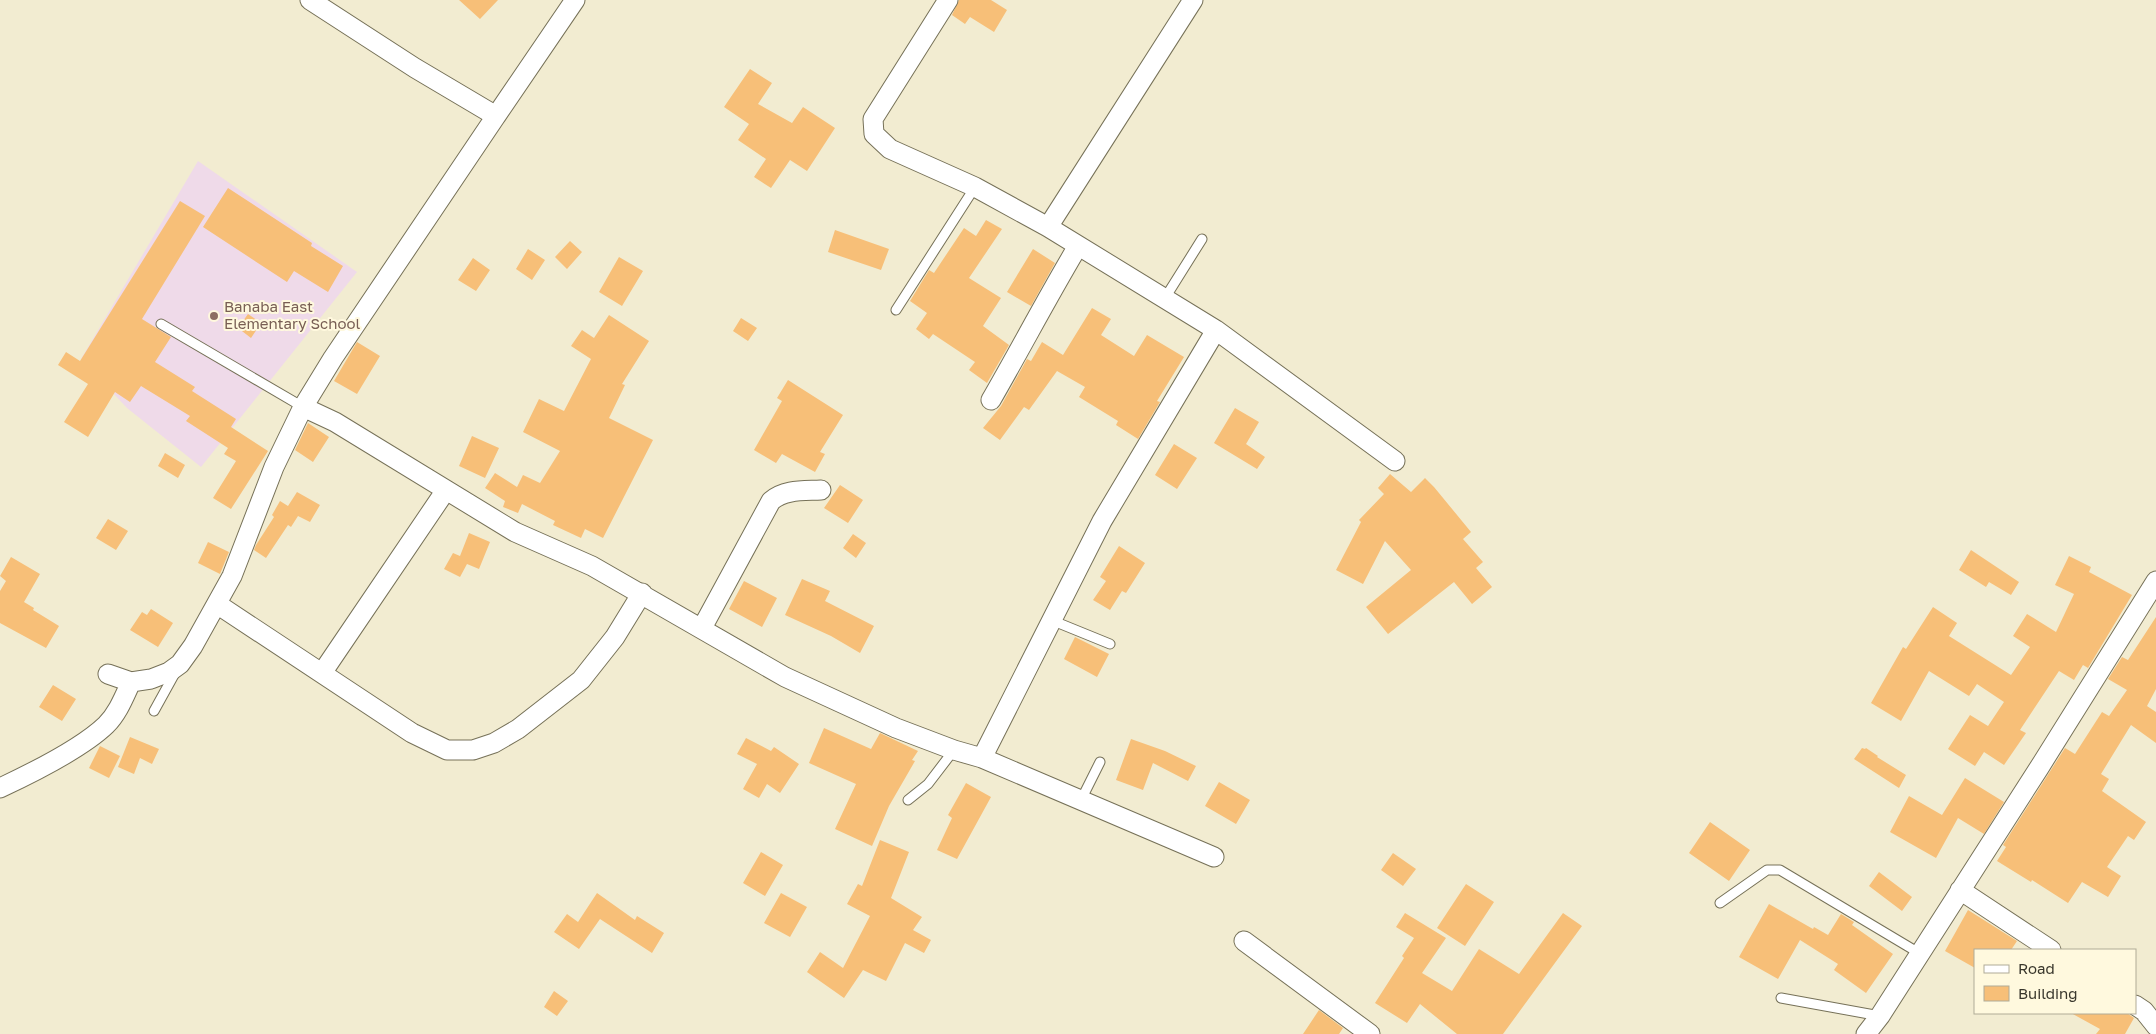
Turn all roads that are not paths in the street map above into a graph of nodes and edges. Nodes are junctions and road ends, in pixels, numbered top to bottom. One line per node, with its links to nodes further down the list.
1 (575, 0): 5 (street)
2 (948, 0): 6 (street)
3 (1193, 0): 7 (street)
4 (315, 2): 5 (street)
5 (496, 116): 15 (street)
6 (974, 187): 7 (street); 11 (lane)
7 (1048, 227): 9 (street)
8 (1202, 239): 10 (lane)
9 (1078, 246): 10 (street); 14 (street)
10 (1165, 298): 13 (street)
11 (896, 310)
12 (161, 324): 15 (lane)
13 (1216, 330): 16 (street); 22 (street)
14 (991, 400)
15 (303, 407): 17 (street); 21 (street)
16 (1395, 461)
17 (446, 490): 20 (street); 26 (street)
18 (822, 490): 23 (street)
19 (2156, 581): 37 (street)
20 (642, 594): 23 (street); 26 (street)
21 (217, 604): 25 (street); 26 (street)
22 (1051, 620): 24 (lane); 31 (street)
23 (702, 628): 30 (street)
24 (1110, 644)
25 (180, 664): 28 (street); 29 (lane)
26 (322, 673)
27 (108, 674): 28 (street)
28 (131, 682): 33 (street)
29 (154, 711)
30 (954, 750): 31 (street); 34 (lane)
31 (982, 758): 35 (street)
32 (1100, 762): 35 (lane)
33 (0, 788)
34 (908, 800)
35 (1081, 800): 36 (street)
36 (1214, 857)
37 (1960, 890): 40 (street); 41 (street)
38 (1720, 903): 41 (lane)
39 (1244, 942): 46 (street)
40 (2049, 949)
41 (1919, 953): 44 (street)
42 (1781, 998): 44 (lane)
43 (2136, 1006): 45 (street)
44 (1880, 1016): 47 (street)
45 (2156, 1026)
46 (1370, 1034)
47 (1866, 1034)

